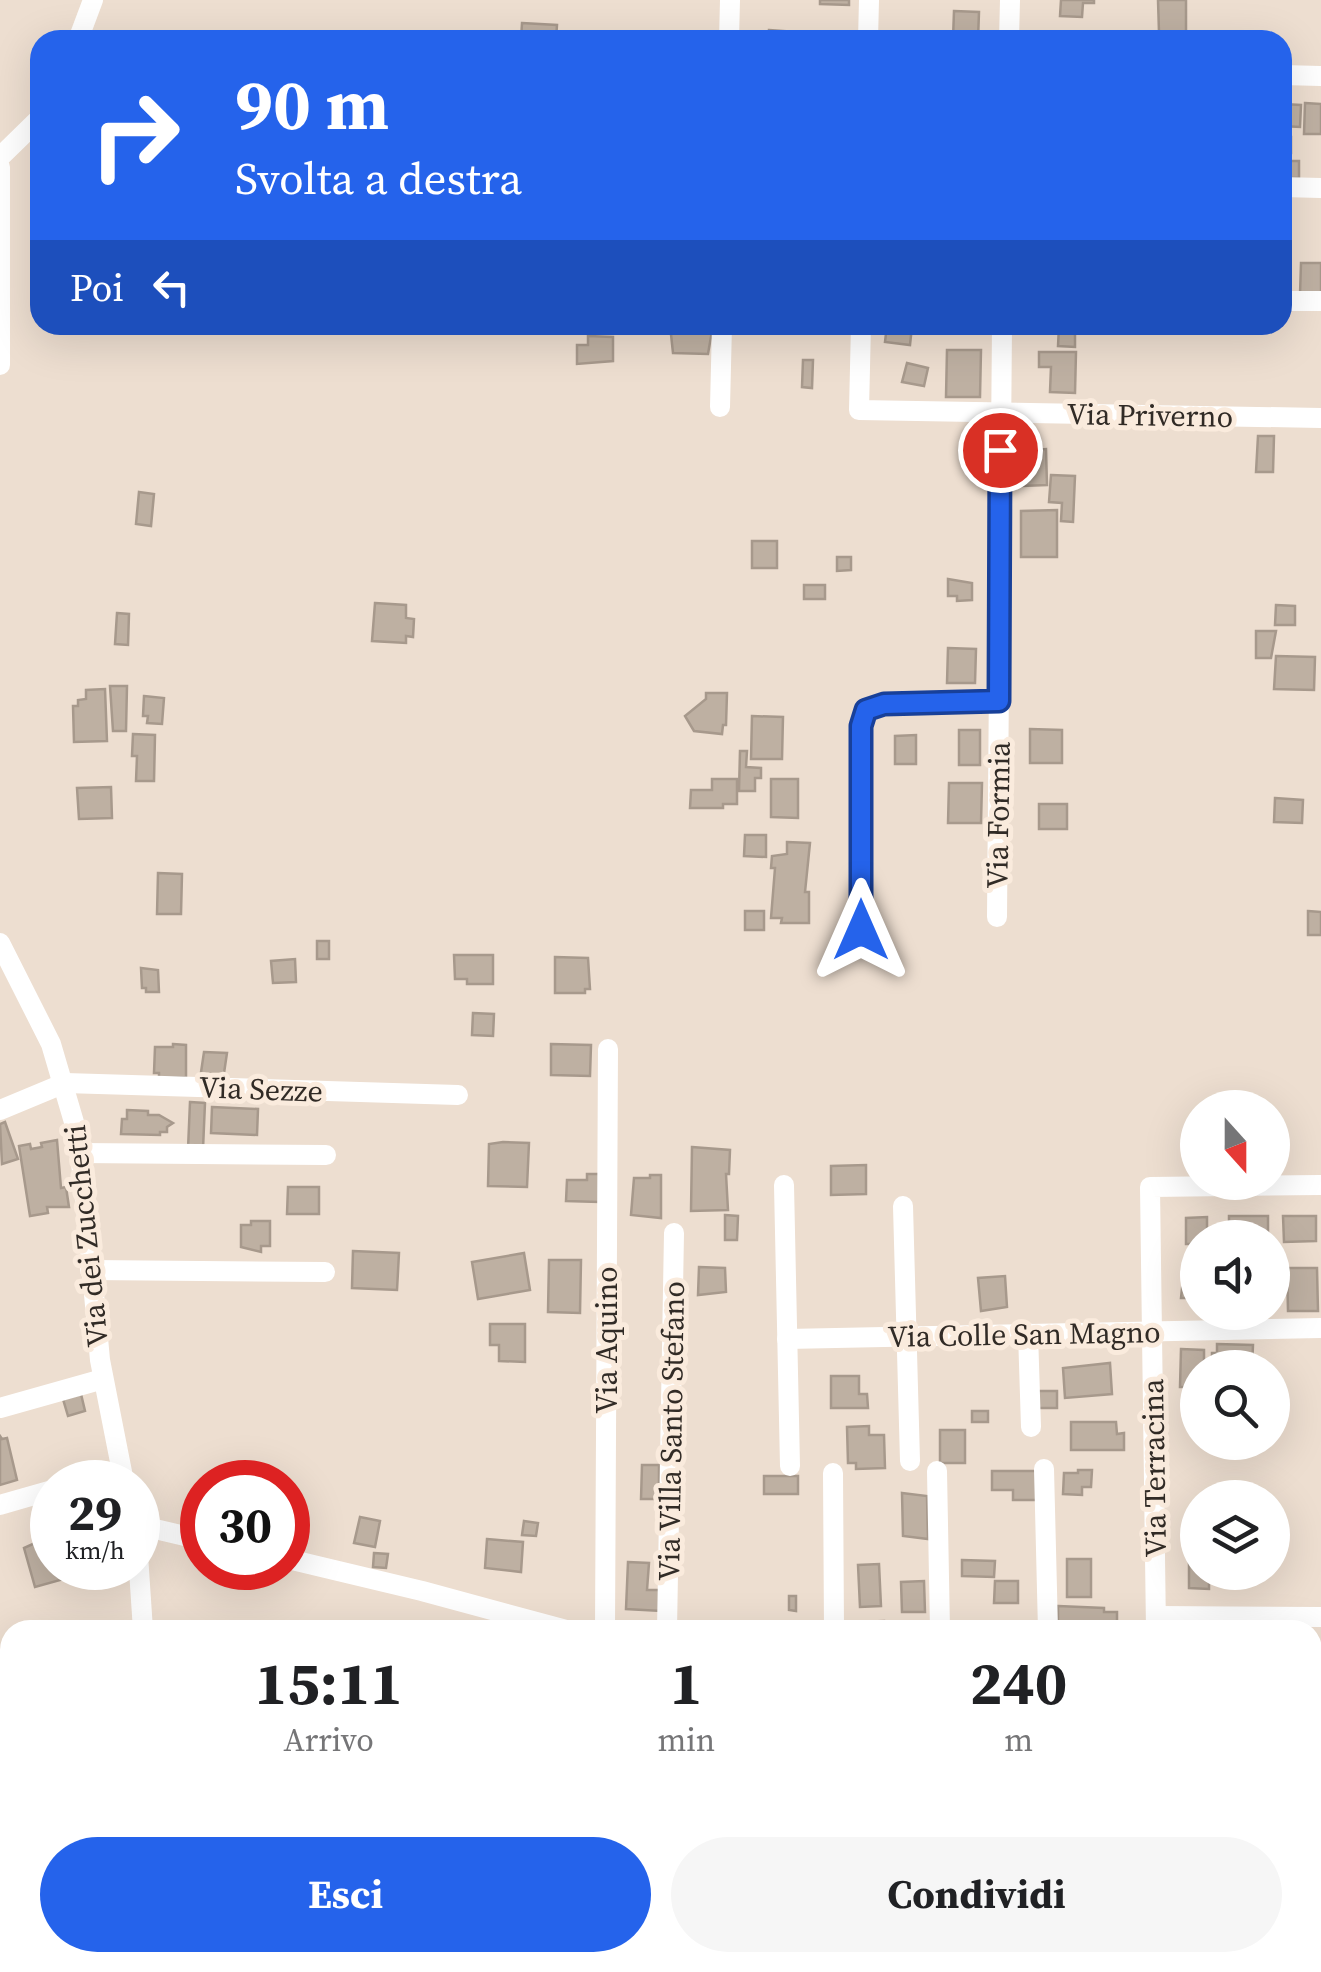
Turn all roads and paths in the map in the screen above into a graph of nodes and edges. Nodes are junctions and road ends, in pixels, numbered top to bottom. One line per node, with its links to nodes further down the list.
1 (92, 0): 5 (street)
2 (730, 0): 6 (street)
3 (868, 0): 7 (street)
4 (1010, 0): 8 (street)
5 (82, 30)
6 (729, 30)
7 (868, 30)
8 (1009, 30)
9 (1292, 75): 10 (street)
10 (1321, 76)
11 (30, 128): 12 (street)
12 (0, 158)
13 (0, 168): 21 (street)
14 (1292, 187): 15 (street)
15 (1321, 188)
16 (1292, 300): 17 (street)
17 (1321, 301)
18 (722, 335): 22 (street)
19 (861, 335): 23 (street, Via Priverno)
20 (1002, 335): 23 (street, Via Formia)
21 (0, 365)
22 (720, 407)
23 (1000, 412): 24 (street, Via Priverno); 25 (street, Via Formia)
24 (1321, 418)
25 (999, 701): 26 (street, Via Formia); 27 (street)
26 (997, 917)
27 (861, 930)
28 (0, 942): 29 (street, Via dei Zucchetti)
29 (22, 988): 30 (street); 32 (street, Via dei Zucchetti)
30 (0, 990)
31 (608, 1049): 64 (street, Via Aquino)
32 (64, 1084): 33 (street, Via Sezze); 34 (street); 35 (street, Via dei Zucchetti)
33 (458, 1095)
34 (0, 1110)
35 (80, 1153): 36 (street); 41 (street, Via dei Zucchetti)
36 (326, 1154)
37 (784, 1184): 47 (street)
38 (1321, 1185): 44 (street, Via Terracina)
39 (903, 1206): 46 (street)
40 (674, 1232): 65 (street, Via Villa Santo Stefano)
41 (90, 1270): 42 (street); 48 (street, Via dei Zucchetti)
42 (325, 1272)
43 (1321, 1328): 44 (street, Via Colle San Magno)
44 (1152, 1330): 45 (street, Via Colle San Magno); 69 (street, Via Terracina)
45 (1028, 1333): 46 (street, Via Colle San Magno); 50 (street)
46 (906, 1336): 47 (street, Via Colle San Magno); 52 (street)
47 (787, 1340): 53 (street)
48 (103, 1379): 49 (street); 51 (street, Via dei Zucchetti)
49 (0, 1408)
50 (1031, 1427)
51 (119, 1460)
52 (910, 1462)
53 (790, 1466)
54 (1044, 1469): 68 (street)
55 (937, 1471): 67 (street)
56 (833, 1473): 66 (street)
57 (30, 1497): 58 (street)
58 (0, 1506)
59 (310, 1564): 63 (street)
60 (141, 1590): 62 (street)
61 (1321, 1618): 70 (street)
62 (143, 1620)
63 (529, 1620)
64 (605, 1620)
65 (668, 1620)
66 (834, 1620)
67 (940, 1620)
68 (1048, 1620)
69 (1156, 1620)
70 (1255, 1620)

